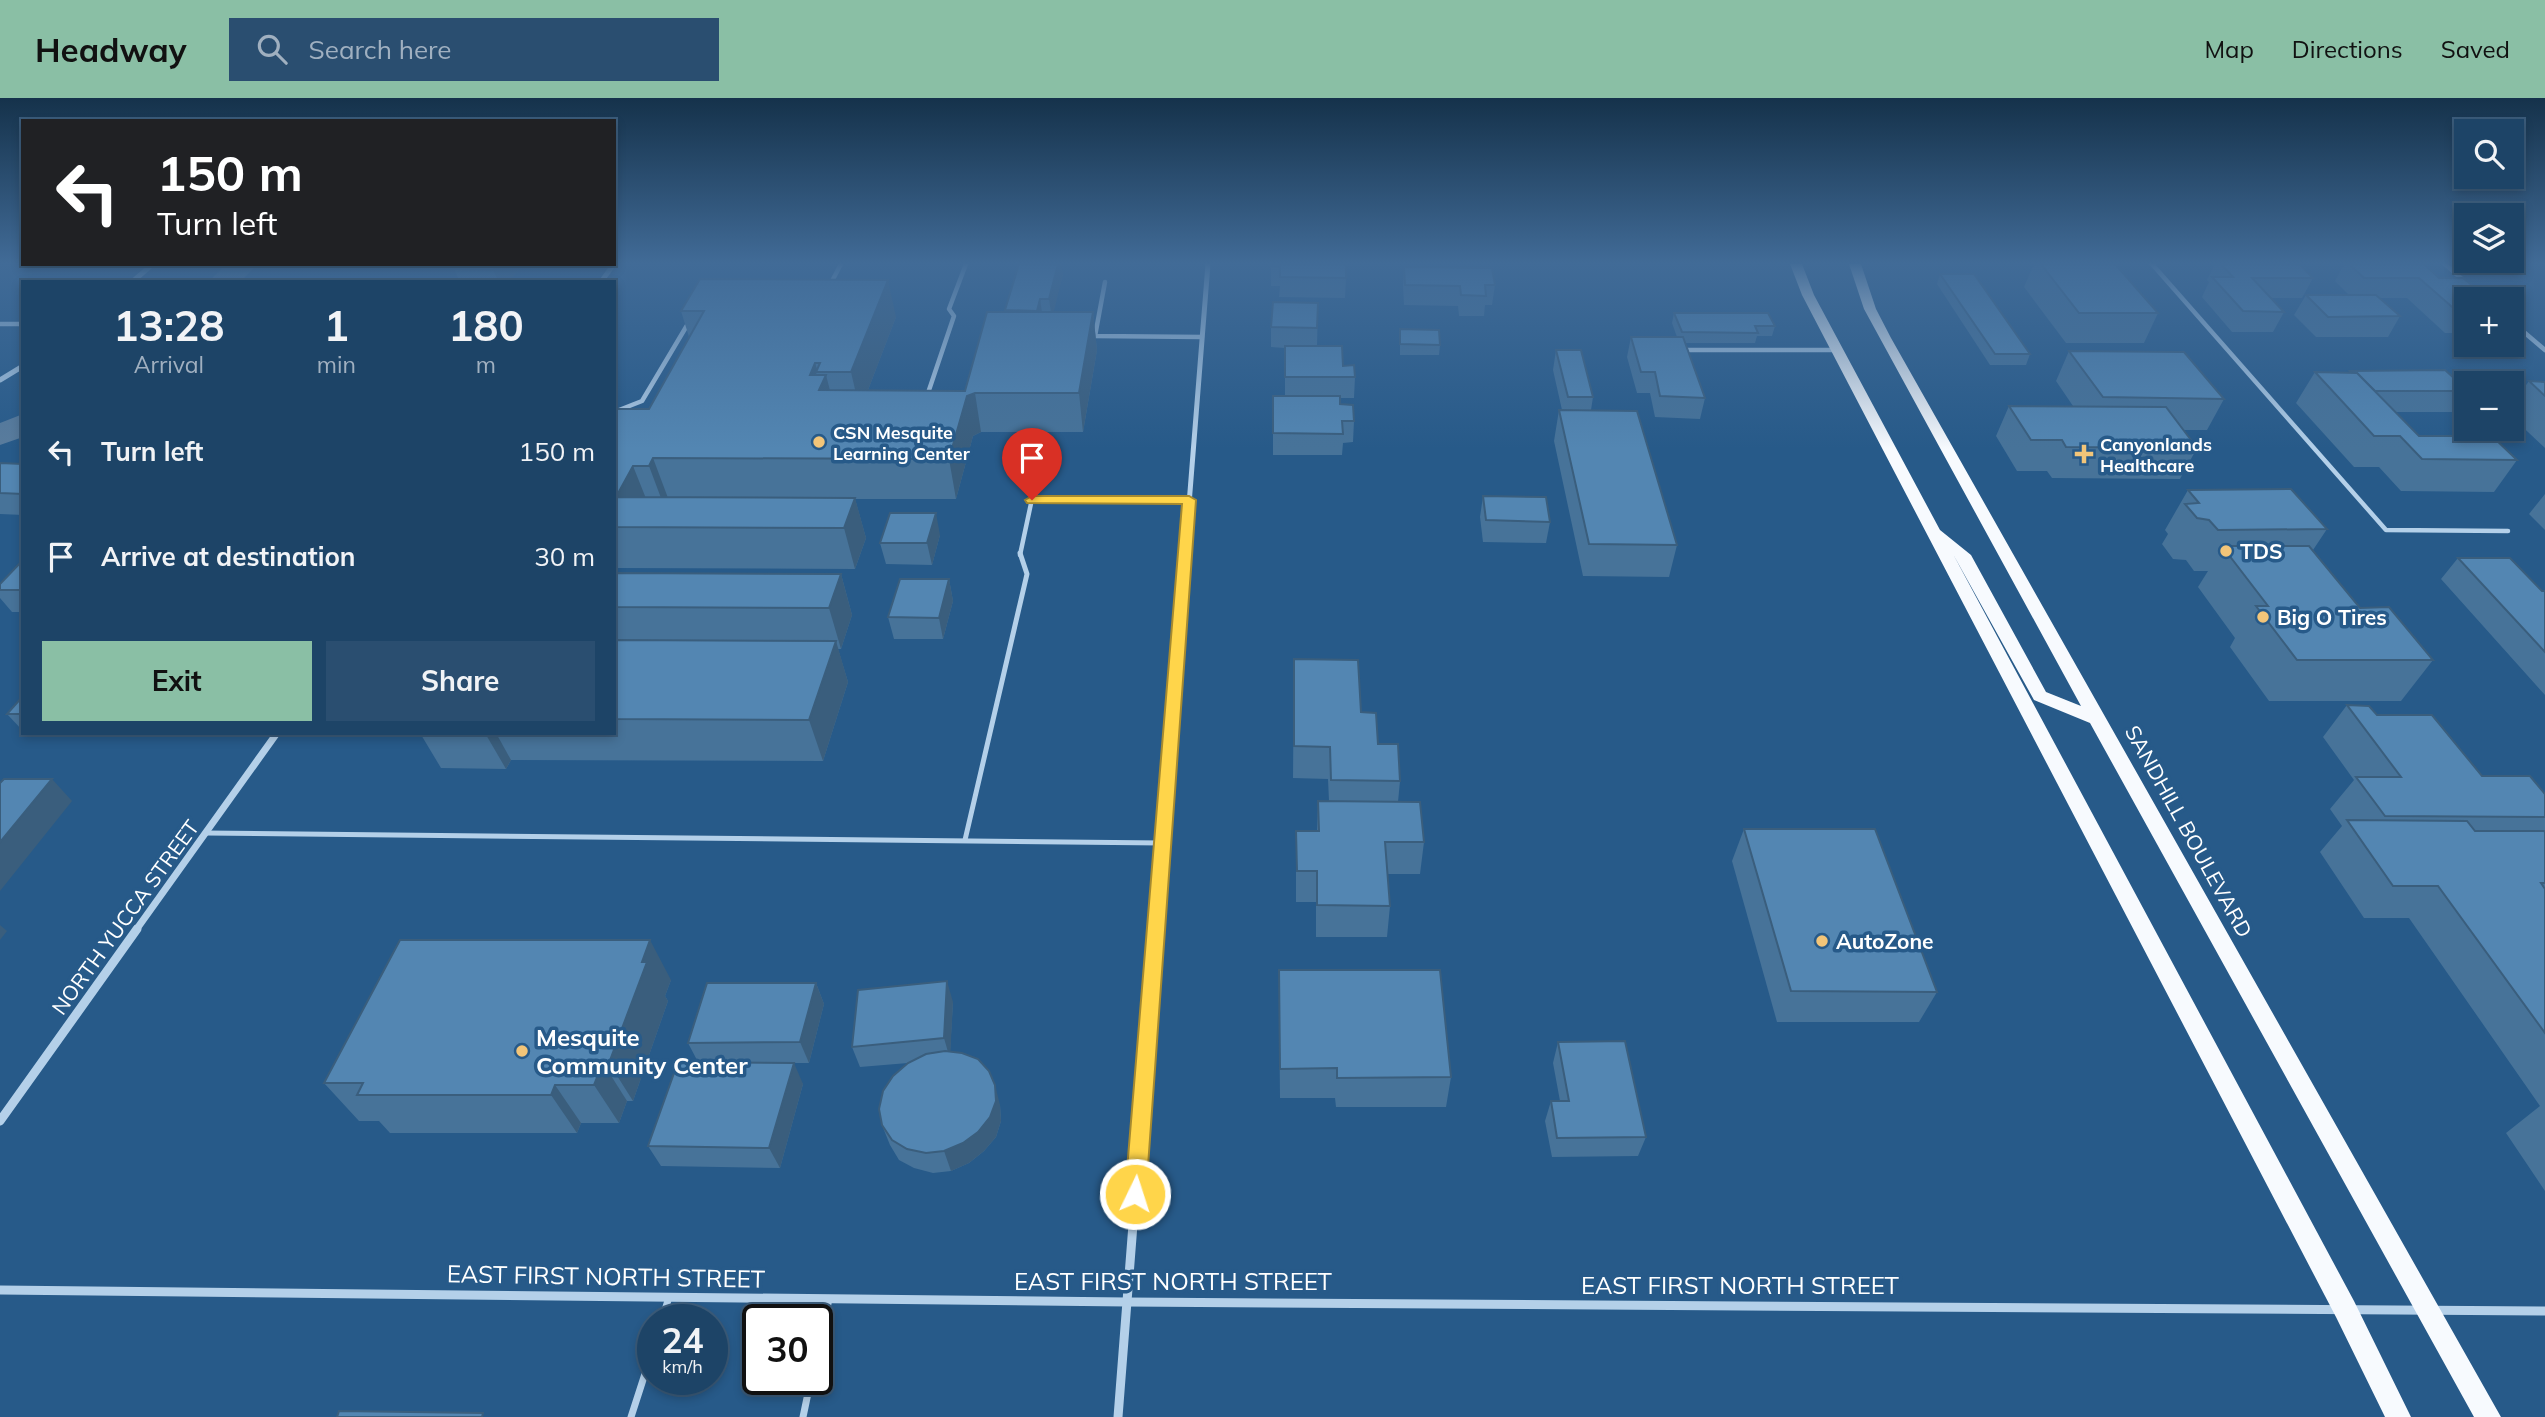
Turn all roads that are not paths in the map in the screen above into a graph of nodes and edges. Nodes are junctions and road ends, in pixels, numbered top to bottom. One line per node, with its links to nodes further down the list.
1 (687, 326): 16 (lane)
2 (951, 326): 15 (lane)
3 (1097, 326): 9 (lane)
4 (1203, 326): 9 (street)
5 (1824, 326): 11 (main road)
6 (1879, 326): 22 (main road, SANDHILL BOULEVARD)
7 (2206, 326): 21 (lane)
8 (2524, 332): 12 (lane)
9 (1202, 337): 19 (street)
10 (1677, 350): 11 (lane)
11 (1837, 350): 20 (main road)
12 (2545, 350)
13 (21, 367): 14 (street)
14 (0, 380)
15 (926, 400)
16 (616, 411)
17 (1045, 438): 18 (lane)
18 (1032, 500): 19 (lane); 25 (lane)
19 (1189, 500): 26 (street)
20 (1931, 527): 22 (main road); 35 (main road)
21 (2508, 531)
22 (2097, 719): 34 (main road, SANDHILL BOULEVARD)
23 (276, 735): 24 (street, NORTH YUCCA STREET)
24 (206, 832): 25 (lane); 27 (street, NORTH YUCCA STREET)
25 (965, 841): 26 (lane)
26 (1163, 843): 31 (street)
27 (0, 1121)
28 (0, 1290): 29 (street, EAST FIRST NORTH STREET)
29 (669, 1297): 30 (street, EAST FIRST NORTH STREET); 32 (lane)
30 (830, 1299): 31 (street, EAST FIRST NORTH STREET); 33 (lane)
31 (1127, 1302): 35 (street, EAST FIRST NORTH STREET); 41 (street)
32 (667, 1304)
33 (829, 1304)
34 (2425, 1308): 35 (street, EAST FIRST NORTH STREET); 36 (street); 43 (main road, SANDHILL BOULEVARD)
35 (2345, 1309): 42 (main road)
36 (2545, 1311)
37 (638, 1395): 39 (lane)
38 (808, 1395): 40 (lane)
39 (631, 1417)
40 (803, 1417)
41 (1118, 1417)
42 (2398, 1417)
43 (2488, 1417)

